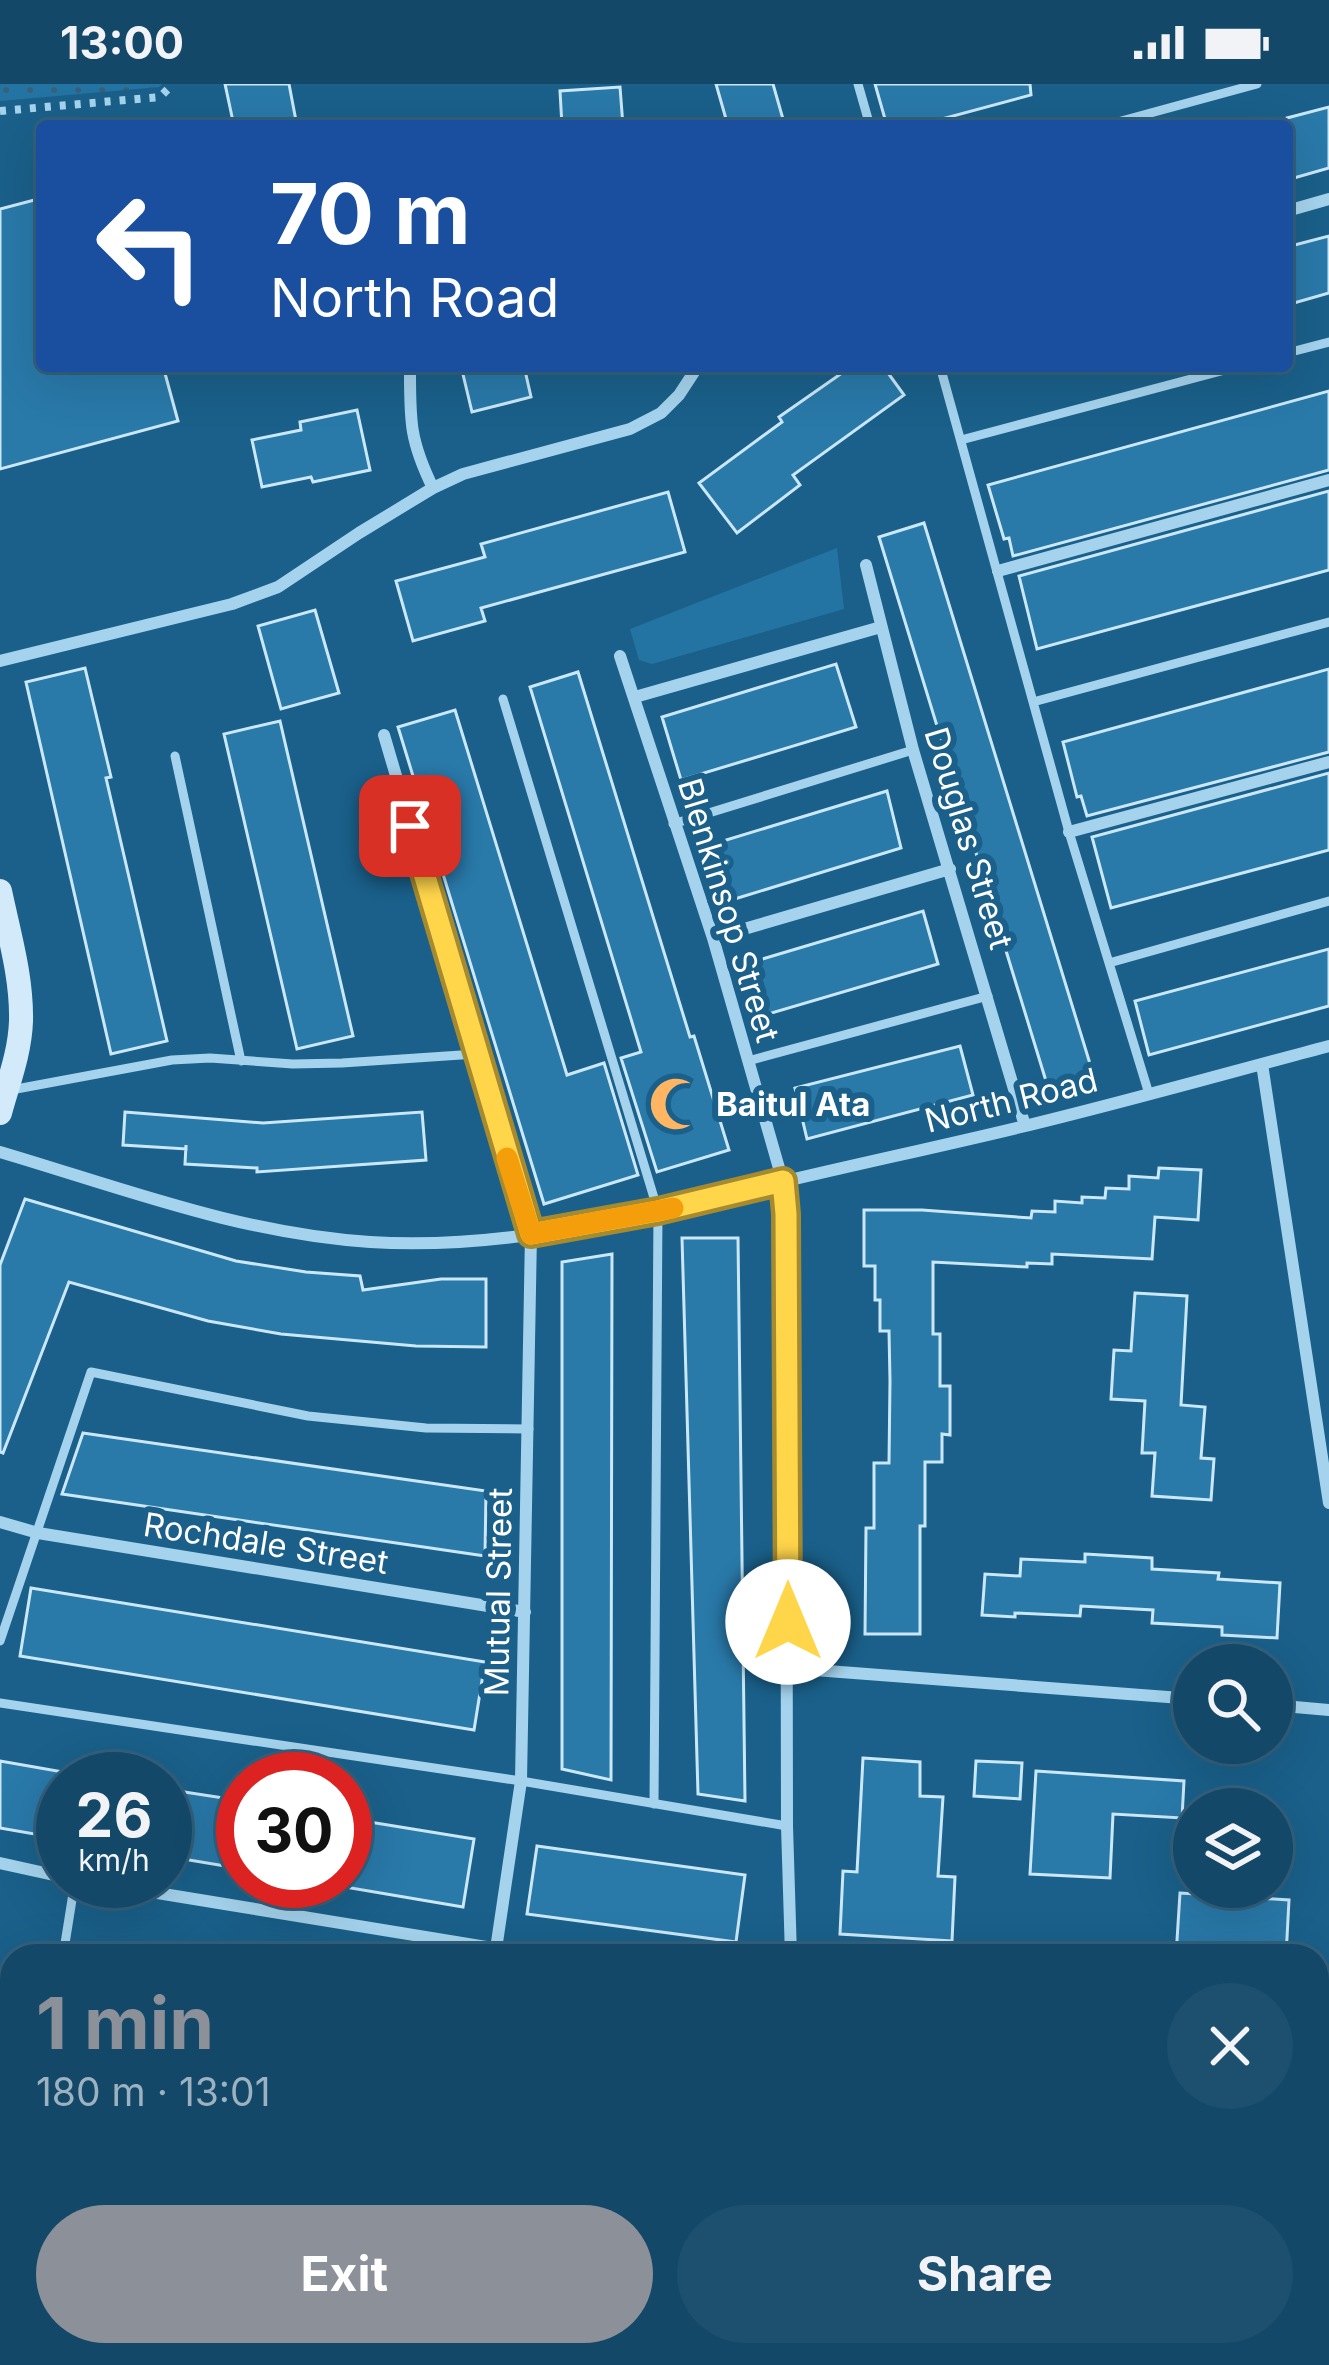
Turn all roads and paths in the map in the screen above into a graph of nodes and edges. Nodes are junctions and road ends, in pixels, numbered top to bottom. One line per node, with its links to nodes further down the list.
1 (173, 84): 4 (path)
2 (858, 84): 5 (lane)
3 (1257, 84): 6 (lane)
4 (0, 111)
5 (868, 120)
6 (1125, 120)
7 (1329, 200): 8 (street)
8 (1293, 209)
9 (1329, 342): 10 (lane)
10 (1293, 351)
11 (410, 372): 17 (street)
12 (694, 372): 17 (street)
13 (942, 372): 15 (lane)
14 (1217, 372): 15 (lane)
15 (961, 440): 19 (lane)
16 (1329, 480): 19 (street)
17 (433, 488): 23 (street)
18 (866, 565): 21 (street, Douglas Street)
19 (998, 571): 26 (lane)
20 (1329, 622): 26 (lane)
21 (881, 627): 24 (street); 28 (street, Douglas Street)
22 (620, 656): 24 (street, Blenkinsop Street)
23 (0, 662)
24 (635, 697): 31 (street, Blenkinsop Street)
25 (503, 698): 49 (lane)
26 (1033, 702): 32 (lane)
27 (384, 735): 40 (street, Mutual Street)
28 (914, 750): 31 (lane); 33 (street, Douglas Street)
29 (175, 756): 41 (lane)
30 (1329, 762): 32 (street)
31 (674, 824): 36 (street, Blenkinsop Street)
32 (1069, 832): 37 (lane)
33 (950, 869): 36 (street); 38 (street, Douglas Street)
34 (0, 891): 45 (street)
35 (1329, 901): 37 (lane)
36 (713, 938): 42 (street, Blenkinsop Street)
37 (1108, 962): 44 (lane)
38 (988, 996): 42 (lane); 46 (street, Douglas Street)
39 (1329, 1046): 43 (street, North Road)
40 (476, 1054): 41 (lane); 50 (street, Mutual Street)
41 (241, 1061): 45 (lane)
42 (748, 1061): 48 (street, Blenkinsop Street)
43 (1262, 1064): 44 (street, North Road); 52 (street)
44 (1149, 1094): 46 (street, North Road)
45 (3, 1102)
46 (1025, 1126): 48 (street, North Road)
47 (0, 1152): 50 (street, North Road)
48 (783, 1181): 49 (street, North Road); 57 (street, Blenkinsop Street)
49 (658, 1211): 50 (street, North Road); 63 (lane)
50 (531, 1234): 51 (street, Mutual Street)
51 (529, 1429): 54 (lane); 55 (street, Mutual Street)
52 (1329, 1502)
53 (0, 1522): 54 (street, Rochdale Street)
54 (38, 1533): 55 (street, Rochdale Street); 56 (lane)
55 (525, 1612): 62 (street, Mutual Street)
56 (0, 1641)
57 (788, 1668): 58 (street); 64 (street, Blenkinsop Street)
58 (1173, 1698)
59 (0, 1703): 62 (lane)
60 (1293, 1707): 61 (street)
61 (1329, 1710)
62 (521, 1781): 63 (lane); 71 (street, Mutual Street)
63 (654, 1804): 64 (lane)
64 (788, 1826): 72 (street, Blenkinsop Street)
65 (0, 1863): 66 (street)
66 (36, 1871)
67 (192, 1900): 70 (street)
68 (70, 1908): 69 (lane)
69 (65, 1944)
70 (437, 1944)
71 (497, 1944)
72 (791, 1944)

